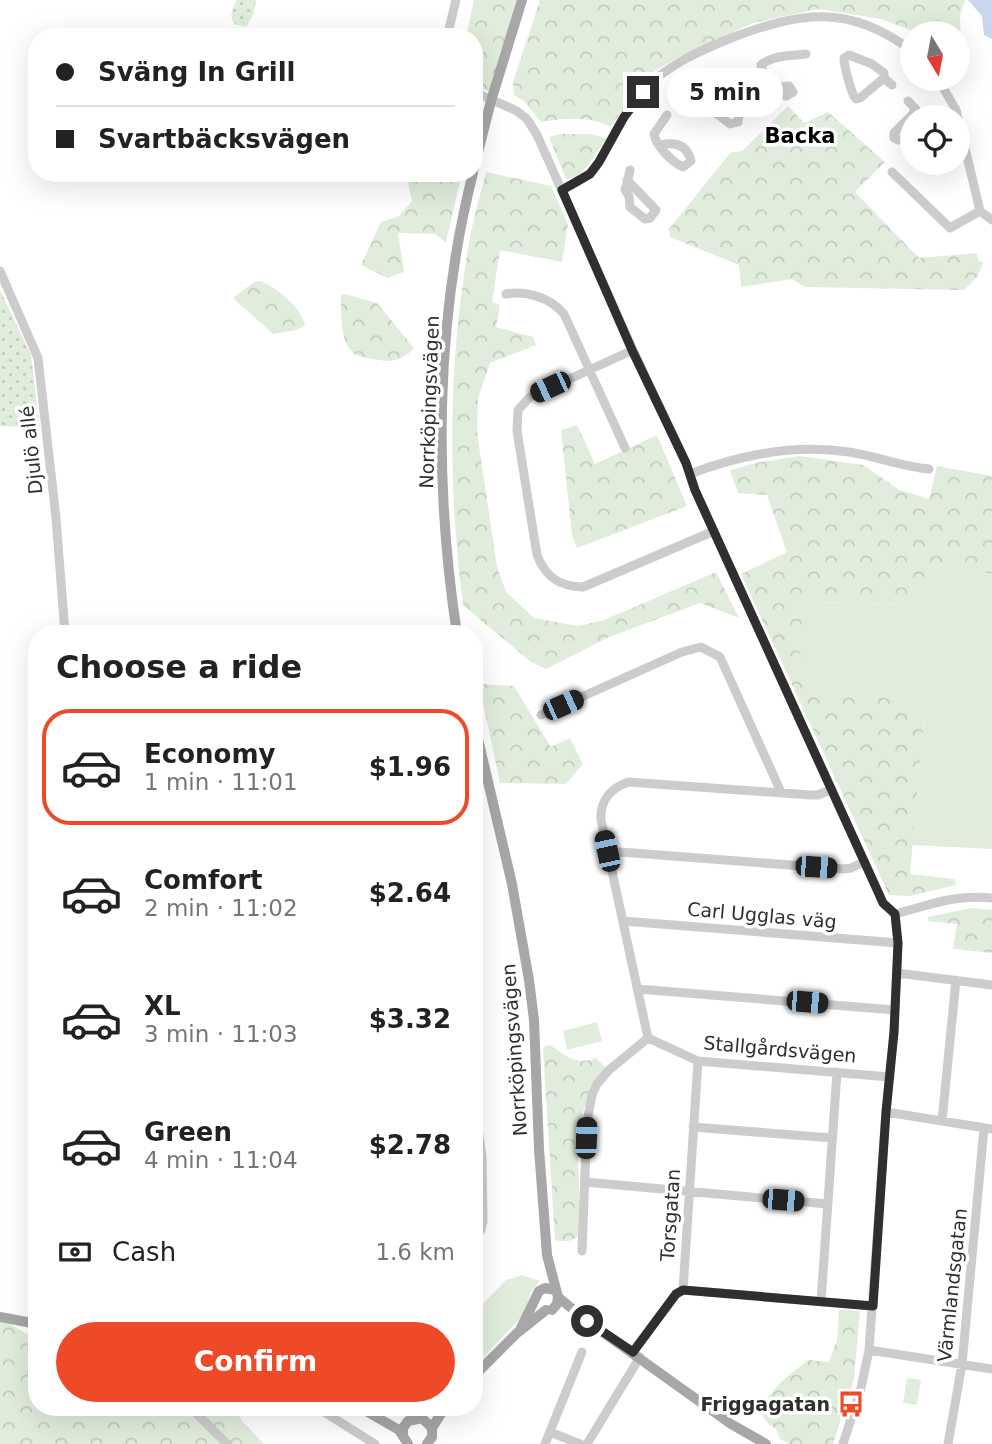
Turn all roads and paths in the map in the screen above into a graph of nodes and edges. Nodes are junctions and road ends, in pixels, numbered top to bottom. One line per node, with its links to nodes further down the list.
1 (456, 0): 3 (street)
2 (522, 0): 14 (main road)
3 (449, 28)
4 (900, 43): 23 (street)
5 (806, 54): 8 (street)
6 (884, 78): 6 (street); 7 (street)
7 (892, 85)
8 (778, 87)
9 (945, 91): 24 (street)
10 (695, 94): 10 (street); 12 (street)
11 (483, 97): 14 (street)
12 (685, 99)
13 (908, 100): 15 (street)
14 (491, 101): 18 (main road); 23 (street)
15 (912, 105)
16 (667, 115): 20 (street)
17 (900, 127): 19 (street)
18 (483, 133)
19 (900, 140)
20 (660, 145)
21 (892, 172): 24 (street)
22 (471, 182): 35 (main road, Norrköpingsvägen)
23 (562, 190): 28 (street)
24 (980, 211): 25 (street)
25 (992, 220)
26 (0, 271): 34 (street, Djulö allé)
27 (506, 294): 29 (street)
28 (632, 350): 29 (street); 32 (street)
29 (590, 369): 30 (street); 33 (street)
30 (625, 447)
31 (929, 469): 32 (street)
32 (691, 474): 33 (street)
33 (714, 531): 38 (street)
34 (64, 625)
35 (456, 625)
36 (541, 715): 39 (street)
37 (483, 760): 64 (main road, Norrköpingsvägen)
38 (832, 789): 39 (street); 41 (street)
39 (781, 792): 40 (street)
40 (607, 851): 41 (street); 44 (street)
41 (864, 862): 43 (street)
42 (992, 898): 43 (street)
43 (895, 914): 45 (street)
44 (623, 921): 45 (street, Carl Ugglas väg); 49 (street)
45 (898, 943): 46 (street)
46 (897, 974): 47 (street); 50 (street)
47 (956, 980): 48 (street); 56 (street)
48 (992, 985)
49 (637, 989): 50 (street); 51 (street)
50 (895, 1010): 54 (street)
51 (648, 1038): 52 (street, Stallgårdsvägen); 60 (street)
52 (698, 1061): 53 (street, Stallgårdsvägen); 57 (street, Torsgatan)
53 (837, 1072): 54 (street, Stallgårdsvägen); 59 (street)
54 (890, 1077): 55 (street)
55 (886, 1112): 56 (street); 70 (street)
56 (942, 1121): 58 (street)
57 (693, 1127): 59 (street); 61 (street, Torsgatan)
58 (988, 1129): 79 (street, Värmlandsgatan)
59 (832, 1138): 62 (street)
60 (585, 1182): 61 (street); 63 (street)
61 (690, 1191): 62 (street); 66 (street, Torsgatan)
62 (827, 1204): 69 (street)
63 (582, 1251)
64 (547, 1255): 65 (main road, Norrköpingsvägen); 67 (main road, Norrköpingsvägen)
65 (542, 1289): 67 (main road); 68 (main road)
66 (683, 1290): 69 (street); 78 (street, Torsgatan)
67 (556, 1294): 71 (main road); 73 (main road)
68 (535, 1301): 71 (main road); 75 (main road)
69 (821, 1302): 70 (street)
70 (873, 1306): 76 (street)
71 (549, 1310): 73 (main road); 75 (main road)
72 (0, 1317): 74 (main road)
73 (587, 1321): 78 (main road)
74 (28, 1322)
75 (517, 1333): 80 (main road)
76 (870, 1350): 79 (street); 100 (street)
77 (582, 1352): 91 (street)
78 (636, 1355): 98 (street, Torsgatan); 99 (main road)
79 (962, 1364): 81 (street); 101 (street, Värmlandsgatan)
80 (483, 1367)
81 (992, 1369)
82 (201, 1416): 93 (street)
83 (330, 1416): 94 (street)
84 (378, 1416): 92 (main road)
85 (381, 1416): 89 (main road)
86 (425, 1416): 88 (main road)
87 (439, 1416): 90 (main road)
88 (422, 1418): 89 (main road); 90 (main road)
89 (408, 1421): 92 (main road)
90 (432, 1428): 95 (main road)
91 (550, 1432): 96 (street); 97 (street)
92 (405, 1440)
93 (227, 1444)
94 (374, 1444)
95 (428, 1444)
96 (545, 1444)
97 (580, 1444)
98 (587, 1444)
99 (766, 1444)
100 (843, 1444)
101 (948, 1444)

